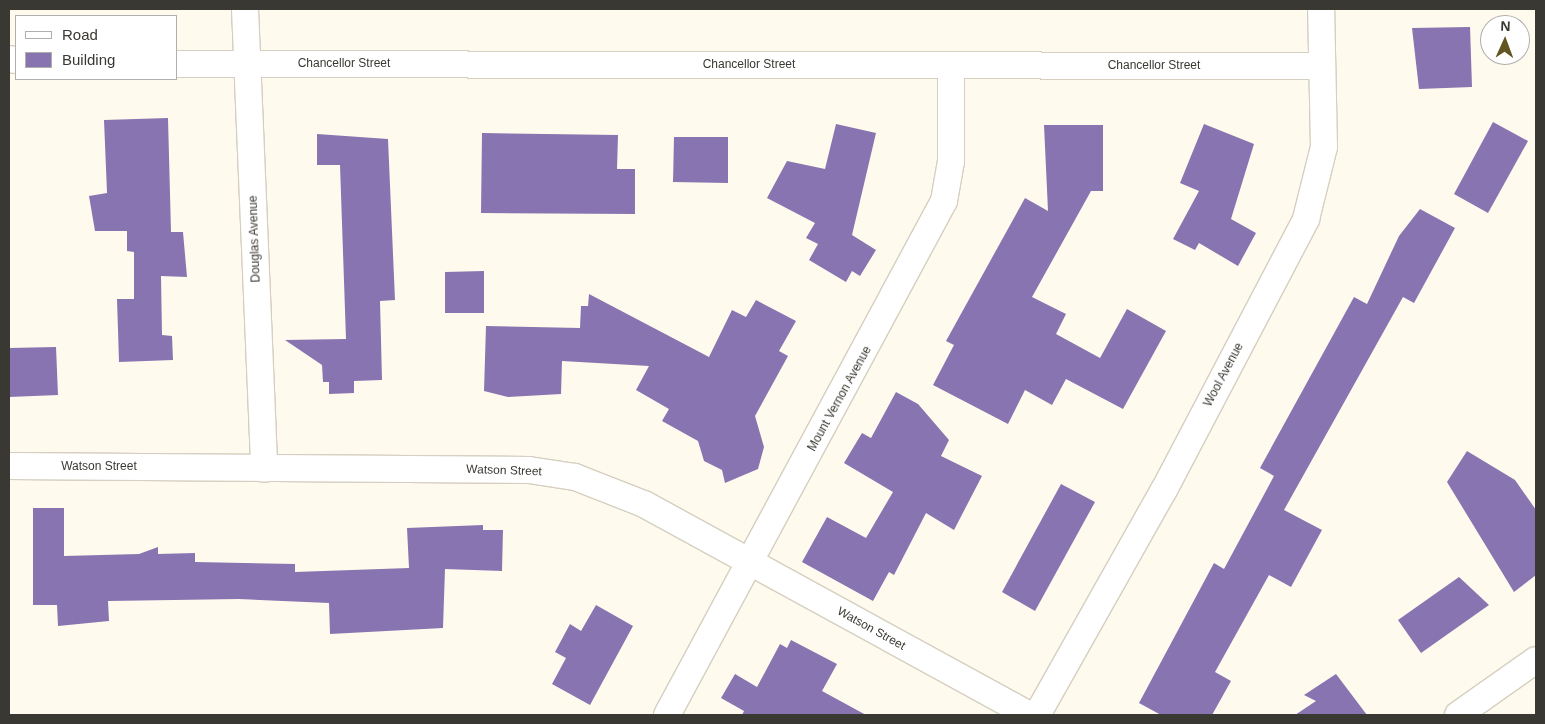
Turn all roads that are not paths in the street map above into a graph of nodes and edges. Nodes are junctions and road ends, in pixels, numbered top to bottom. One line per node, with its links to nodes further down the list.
1 (245, 9): 4 (street, Douglas Avenue)
2 (1321, 9): 6 (street, Wool Avenue)
3 (178, 64): 4 (street, Chancellor Street)
4 (248, 64): 5 (street, Chancellor Street); 8 (street, Douglas Avenue)
5 (951, 65): 6 (street, Chancellor Street); 9 (street, Mount Vernon Avenue)
6 (1322, 66): 13 (street, Wool Avenue)
7 (9, 466): 8 (street, Watson Street)
8 (264, 468): 9 (street, Watson Street)
9 (751, 563): 11 (street, Mount Vernon Avenue); 12 (street, Watson Street)
10 (1536, 660): 14 (street)
11 (667, 715)
12 (1029, 715)
13 (1037, 715)
14 (1458, 715)

